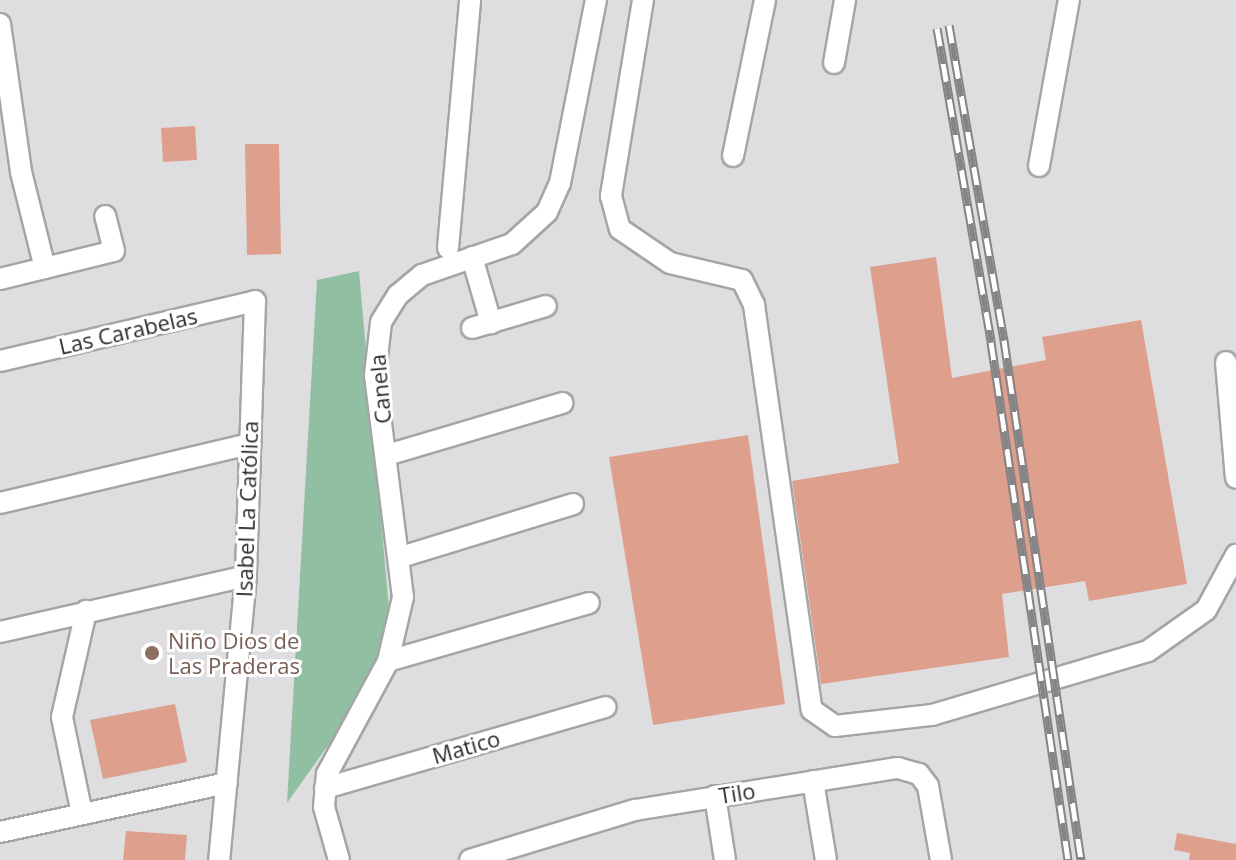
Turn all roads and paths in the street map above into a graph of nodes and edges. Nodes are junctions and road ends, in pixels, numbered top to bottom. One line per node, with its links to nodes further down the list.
1 (470, 0): 15 (street)
2 (596, 0): 16 (street, Canela)
3 (643, 0): 29 (street)
4 (765, 0): 10 (street)
5 (845, 0): 8 (street)
6 (1069, 0): 11 (street)
7 (0, 24): 9 (street)
8 (834, 63)
9 (3, 66): 12 (street)
10 (733, 156)
11 (1039, 166)
12 (21, 172): 13 (street); 17 (street)
13 (0, 176)
14 (105, 216): 17 (street)
15 (448, 248)
16 (472, 257): 20 (street); 25 (street, Canela)
17 (45, 268): 18 (street)
18 (0, 279)
19 (255, 301): 21 (street, Las Carabelas); 24 (street, Isabel La Católica)
20 (546, 306)
21 (0, 361)
22 (1226, 362): 26 (street)
23 (562, 403): 25 (street)
24 (250, 444): 27 (street); 31 (street, Isabel La Católica)
25 (387, 455): 30 (street, Canela)
26 (1236, 478)
27 (0, 503)
28 (573, 504): 30 (street)
29 (1236, 555)
30 (401, 557): 35 (street, Canela)
31 (246, 576): 33 (street); 38 (street, Isabel La Católica)
32 (589, 603): 35 (street)
33 (86, 611): 34 (street); 41 (street)
34 (0, 632)
35 (388, 661): 39 (street, Canela)
36 (606, 707): 39 (street, Matico)
37 (813, 781): 40 (street, Tilo); 47 (street); 48 (street, Tilo)
38 (227, 783): 41 (street); 43 (street, Isabel La Católica)
39 (325, 788): 44 (street, Canela)
40 (715, 796): 45 (street, Tilo); 46 (street)
41 (82, 814): 42 (street)
42 (0, 832)
43 (219, 860)
44 (339, 860)
45 (470, 860)
46 (725, 860)
47 (826, 860)
48 (941, 860)

